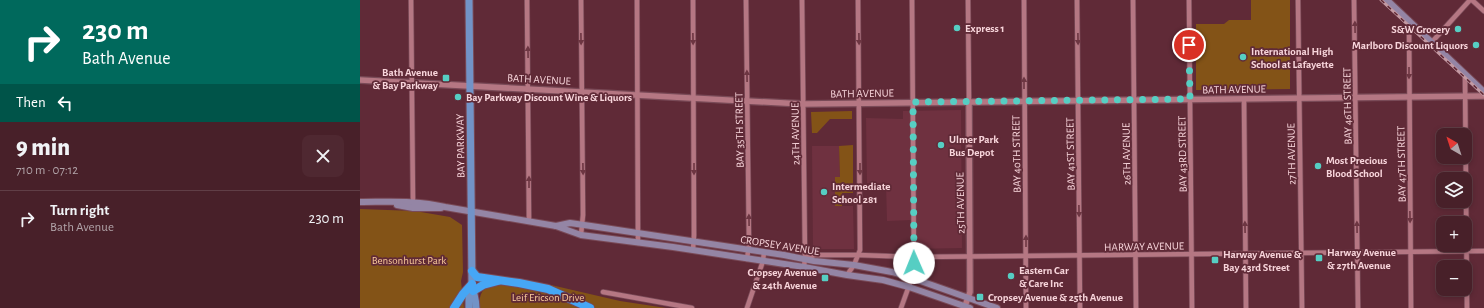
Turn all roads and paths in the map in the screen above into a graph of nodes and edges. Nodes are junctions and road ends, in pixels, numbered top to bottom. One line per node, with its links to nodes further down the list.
1 (411, 0): 25 (street)
2 (469, 0): 26 (main road, BAY PARKWAY)
3 (527, 0): 27 (street, one-way to 3)
4 (581, 0): 28 (street, one-way to 28)
5 (637, 0): 30 (street)
6 (693, 0): 34 (street, one-way to 34)
7 (746, 0): 40 (street, BAY 35TH STREET, one-way to 7)
8 (802, 0): 46 (street, 24TH AVENUE)
9 (858, 0): 45 (street, one-way to 45)
10 (912, 0): 43 (street)
11 (968, 0): 44 (street, 25TH AVENUE)
12 (1024, 0): 41 (street, BAY 40TH STREET, one-way to 12)
13 (1077, 0): 42 (street, BAY 41ST STREET, one-way to 42)
14 (1133, 0): 39 (street, 26TH AVENUE)
15 (1189, 0): 37 (street, BAY 43RD STREET)
16 (1298, 0): 35 (street, 27TH AVENUE)
17 (1354, 0): 36 (street, BAY 46TH STREET, one-way to 17)
18 (1387, 0): 21 (main road)
19 (1471, 0): 20 (street); 22 (street)
20 (1484, 11)
21 (1409, 20): 22 (main road); 33 (street, BAY 47TH STREET, one-way to 33)
22 (1431, 43): 23 (main road)
23 (1465, 74): 29 (main road); 31 (street)
24 (360, 80): 25 (street, BATH AVENUE)
25 (412, 83): 26 (street, BATH AVENUE); 48 (street)
26 (470, 86): 27 (street, BATH AVENUE); 49 (main road, BAY PARKWAY)
27 (528, 89): 28 (street, BATH AVENUE); 51 (street, one-way to 27)
28 (582, 92): 30 (street, BATH AVENUE); 52 (street, one-way to 52)
29 (1484, 92)
30 (638, 95): 34 (street, BATH AVENUE); 54 (street)
31 (1465, 96): 32 (street, BATH AVENUE); 33 (street, BATH AVENUE); 50 (street)
32 (1484, 96)
33 (1409, 97): 36 (street, BATH AVENUE); 64 (street, BAY 47TH STREET, one-way to 64)
34 (694, 98): 40 (street, BATH AVENUE); 56 (street, one-way to 56)
35 (1300, 98): 36 (street, BATH AVENUE); 38 (street, BATH AVENUE); 67 (street, 27TH AVENUE)
36 (1356, 98): 63 (street, BAY 46TH STREET, one-way to 36)
37 (1190, 99): 38 (street, BATH AVENUE); 39 (street, BATH AVENUE); 68 (street, BAY 43RD STREET)
38 (1244, 99): 69 (street, one-way to 38)
39 (1134, 100): 42 (street, BATH AVENUE); 72 (street, 26TH AVENUE)
40 (747, 101): 46 (street, BATH AVENUE); 58 (street, BAY 35TH STREET, one-way to 40)
41 (1024, 101): 42 (street, BATH AVENUE); 44 (street, BATH AVENUE); 73 (street, BAY 40TH STREET, one-way to 41)
42 (1078, 101): 71 (street, BAY 41ST STREET, one-way to 71)
43 (913, 102): 44 (street, BATH AVENUE); 45 (street, BATH AVENUE); 74 (street)
44 (969, 102): 75 (street, 25TH AVENUE)
45 (859, 103): 46 (street, BATH AVENUE); 70 (street, one-way to 70)
46 (803, 104): 76 (street, 24TH AVENUE)
47 (360, 202): 48 (main road, CROPSEY AVENUE)
48 (413, 205): 49 (main road, CROPSEY AVENUE)
49 (472, 211): 51 (main road, CROPSEY AVENUE); 81 (main road, BAY PARKWAY)
50 (1467, 216)
51 (529, 221): 53 (main road, CROPSEY AVENUE)
52 (582, 225): 53 (main road, CROPSEY AVENUE); 54 (main road, CROPSEY AVENUE); 55 (street)
53 (556, 226): 55 (main road, CROPSEY AVENUE)
54 (638, 233): 56 (main road, CROPSEY AVENUE); 57 (street)
55 (581, 235): 57 (main road, CROPSEY AVENUE)
56 (694, 242): 58 (main road, CROPSEY AVENUE); 59 (street)
57 (638, 243): 59 (main road, CROPSEY AVENUE)
58 (748, 249): 62 (main road, CROPSEY AVENUE); 77 (street, BAY 35TH STREET)
59 (693, 250): 77 (main road, CROPSEY AVENUE)
60 (1472, 251): 61 (street, HARWAY AVENUE)
61 (1484, 251)
62 (764, 252): 76 (main road, CROPSEY AVENUE); 78 (street)
63 (1357, 252): 64 (street, HARWAY AVENUE); 67 (street, HARWAY AVENUE); 104 (street, BAY 46TH STREET)
64 (1411, 252): 65 (street, HARWAY AVENUE); 105 (street, BAY 47TH STREET)
65 (1436, 252)
66 (1467, 252): 106 (street)
67 (1301, 253): 69 (street, HARWAY AVENUE); 103 (street, 27TH AVENUE)
68 (1192, 254): 69 (street, HARWAY AVENUE); 72 (street, HARWAY AVENUE); 101 (street, BAY 43RD STREET)
69 (1245, 254): 102 (street)
70 (858, 255): 74 (street, HARWAY AVENUE); 76 (street, HARWAY AVENUE); 79 (street)
71 (1080, 255): 72 (street, HARWAY AVENUE); 73 (street, HARWAY AVENUE); 99 (street, BAY 41ST STREET)
72 (1136, 255): 100 (street, 26TH AVENUE)
73 (1026, 256): 75 (street, HARWAY AVENUE); 98 (street, BAY 40TH STREET)
74 (914, 257): 75 (street, HARWAY AVENUE); 83 (street)
75 (970, 257): 88 (street, 25TH AVENUE)
76 (805, 258): 79 (main road, CROPSEY AVENUE); 80 (street, 24TH AVENUE)
77 (747, 259): 78 (main road, CROPSEY AVENUE)
78 (763, 261): 80 (main road, CROPSEY AVENUE); 95 (street)
79 (854, 265): 82 (street); 83 (main road, CROPSEY AVENUE)
80 (804, 267): 82 (main road, CROPSEY AVENUE)
81 (472, 271): 84 (highway); 86 (main road, BAY PARKWAY)
82 (847, 275): 85 (main road, CROPSEY AVENUE)
83 (912, 278): 85 (street); 88 (main road, CROPSEY AVENUE)
84 (501, 280): 86 (highway); 93 (highway)
85 (909, 287): 89 (main road, CROPSEY AVENUE); 96 (street)
86 (472, 288): 90 (highway); 91 (main road, BAY PARKWAY); 92 (main road, BAY PARKWAY)
87 (603, 292): 94 (street)
88 (968, 298): 89 (street, 25TH AVENUE); 97 (main road, CROPSEY AVENUE)
89 (966, 307)
90 (454, 308)
91 (469, 308)
92 (476, 308)
93 (590, 308)
94 (692, 308)
95 (747, 308)
96 (901, 308)
97 (997, 308)
98 (1026, 308)
99 (1080, 308)
100 (1136, 308)
101 (1192, 308)
102 (1246, 308)
103 (1302, 308)
104 (1358, 308)
105 (1411, 308)
106 (1467, 308)

